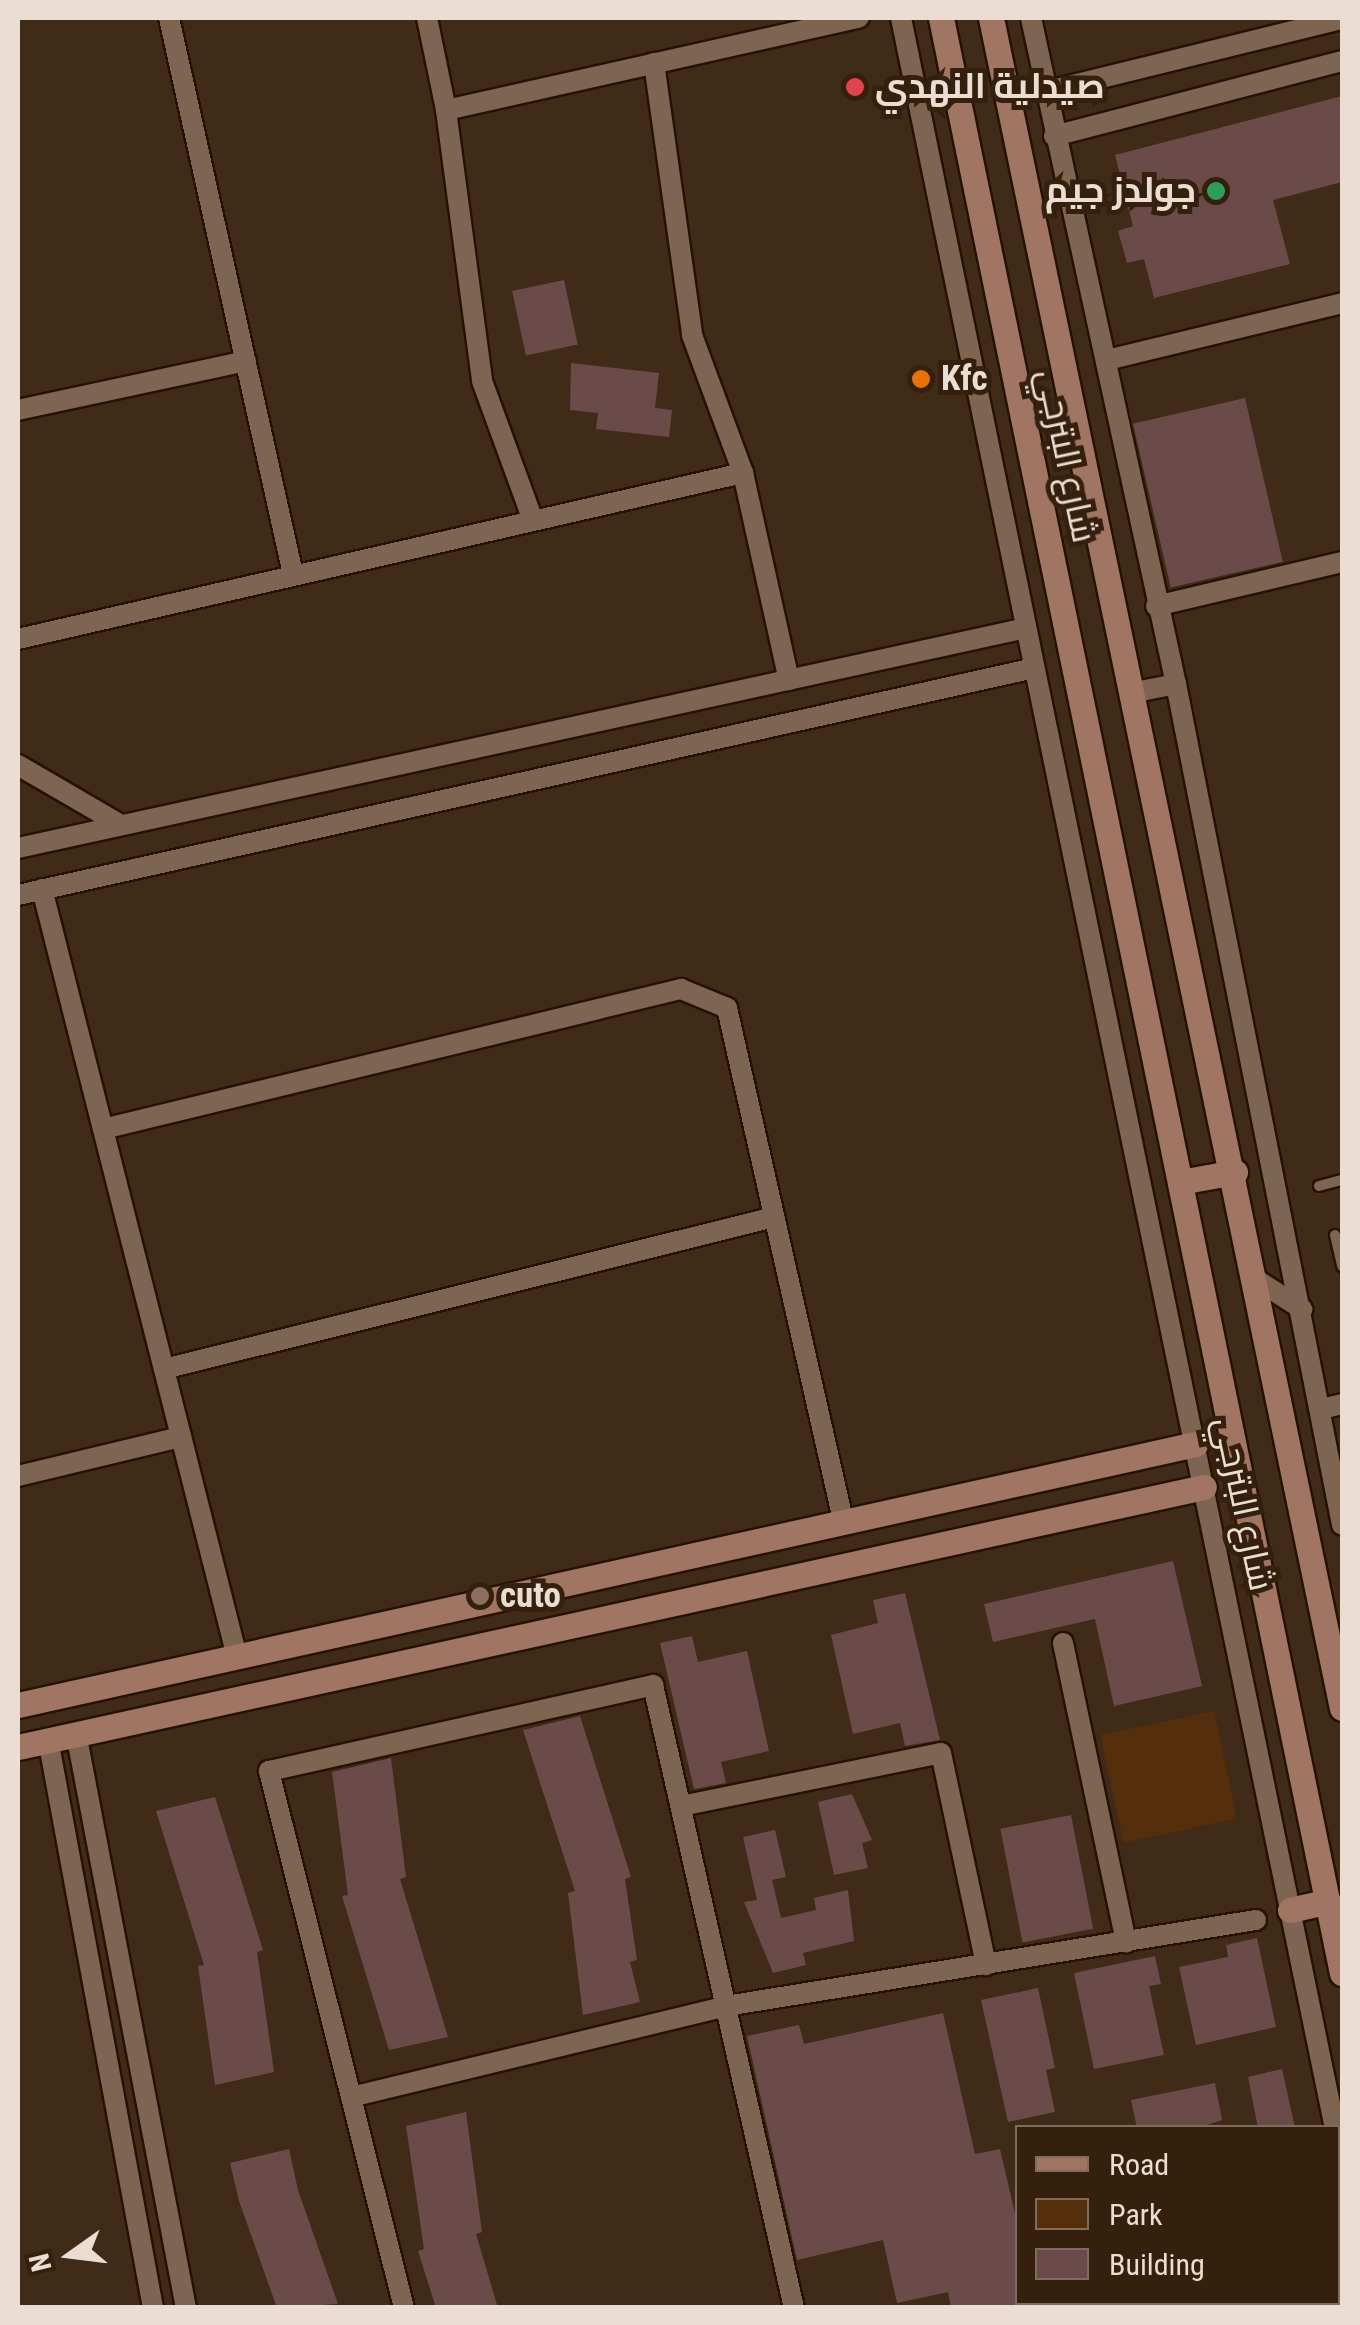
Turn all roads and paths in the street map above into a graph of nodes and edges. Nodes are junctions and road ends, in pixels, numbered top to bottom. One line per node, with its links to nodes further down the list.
1 (169, 18): 19 (street)
2 (427, 18): 13 (street)
3 (859, 18): 11 (street)
4 (901, 18): 15 (street, شارع البترجي)
5 (941, 18): 14 (main road, شارع البترجي)
6 (991, 18): 31 (main road, شارع البترجي)
7 (1031, 18): 12 (street, شارع البترجي)
8 (1342, 19): 9 (street)
9 (1285, 25): 12 (street)
10 (1342, 61): 16 (street)
11 (654, 63): 13 (street); 21 (street)
12 (1044, 92): 16 (street, شارع البترجي)
13 (446, 110): 22 (street)
14 (962, 121): 15 (street); 38 (main road, شارع البترجي)
15 (925, 128): 26 (street, شارع البترجي)
16 (1054, 136): 18 (street, شارع البترجي)
17 (1342, 303): 18 (street)
18 (1107, 360): 25 (street, شارع البترجي)
19 (246, 362): 20 (street); 24 (street)
20 (18, 410)
21 (743, 473): 22 (street); 29 (street)
22 (532, 518): 24 (street)
23 (1342, 562): 25 (street)
24 (293, 574): 27 (street)
25 (1156, 606): 30 (street, شارع البترجي)
26 (1026, 628): 28 (street, شارع البترجي); 29 (street)
27 (18, 639)
28 (1034, 668): 35 (street); 37 (street, شارع البترجي)
29 (789, 680): 33 (street)
30 (1176, 684): 31 (street); 48 (street, شارع البترجي)
31 (1135, 692): 40 (main road, شارع البترجي)
32 (18, 765): 33 (street)
33 (121, 826): 34 (street)
34 (18, 848)
35 (42, 889): 36 (street); 39 (street)
36 (18, 895)
37 (1082, 896): 38 (street); 52 (street, شارع البترجي)
38 (1124, 908): 42 (main road, شارع البترجي)
39 (103, 1129): 44 (street); 49 (street)
40 (1234, 1172): 42 (main road); 47 (main road, شارع البترجي)
41 (1342, 1180): 43 (lane)
42 (1180, 1182): 65 (main road, شارع البترجي)
43 (1320, 1186)
44 (774, 1217): 49 (street); 55 (street)
45 (1336, 1235): 46 (lane)
46 (1342, 1266)
47 (1257, 1280): 48 (street); 60 (main road, شارع البترجي)
48 (1302, 1309): 50 (street, شارع البترجي)
49 (164, 1369): 51 (street)
50 (1332, 1406): 56 (street, شارع البترجي)
51 (181, 1437): 53 (street); 58 (street)
52 (1194, 1444): 54 (street, شارع البترجي); 55 (main road)
53 (18, 1476)
54 (1204, 1487): 61 (main road); 66 (street, شارع البترجي)
55 (843, 1520): 58 (main road)
56 (1342, 1525)
57 (1063, 1644): 68 (street)
58 (236, 1652): 59 (main road)
59 (29, 1702): 62 (main road)
60 (1342, 1708)
61 (76, 1733): 62 (main road); 75 (street)
62 (48, 1740): 63 (main road); 74 (street)
63 (18, 1747)
64 (680, 1806): 69 (street); 71 (street); 72 (street)
65 (1328, 1902): 66 (main road); 70 (main road, شارع البترجي)
66 (1290, 1910): 73 (street, شارع البترجي)
67 (1256, 1920): 68 (street)
68 (1126, 1942): 69 (street)
69 (986, 1965): 71 (street)
70 (1342, 1973)
71 (726, 2006): 72 (street); 77 (street)
72 (351, 2097): 76 (street)
73 (1334, 2125)
74 (153, 2308)
75 (186, 2308)
76 (404, 2308)
77 (794, 2308)

